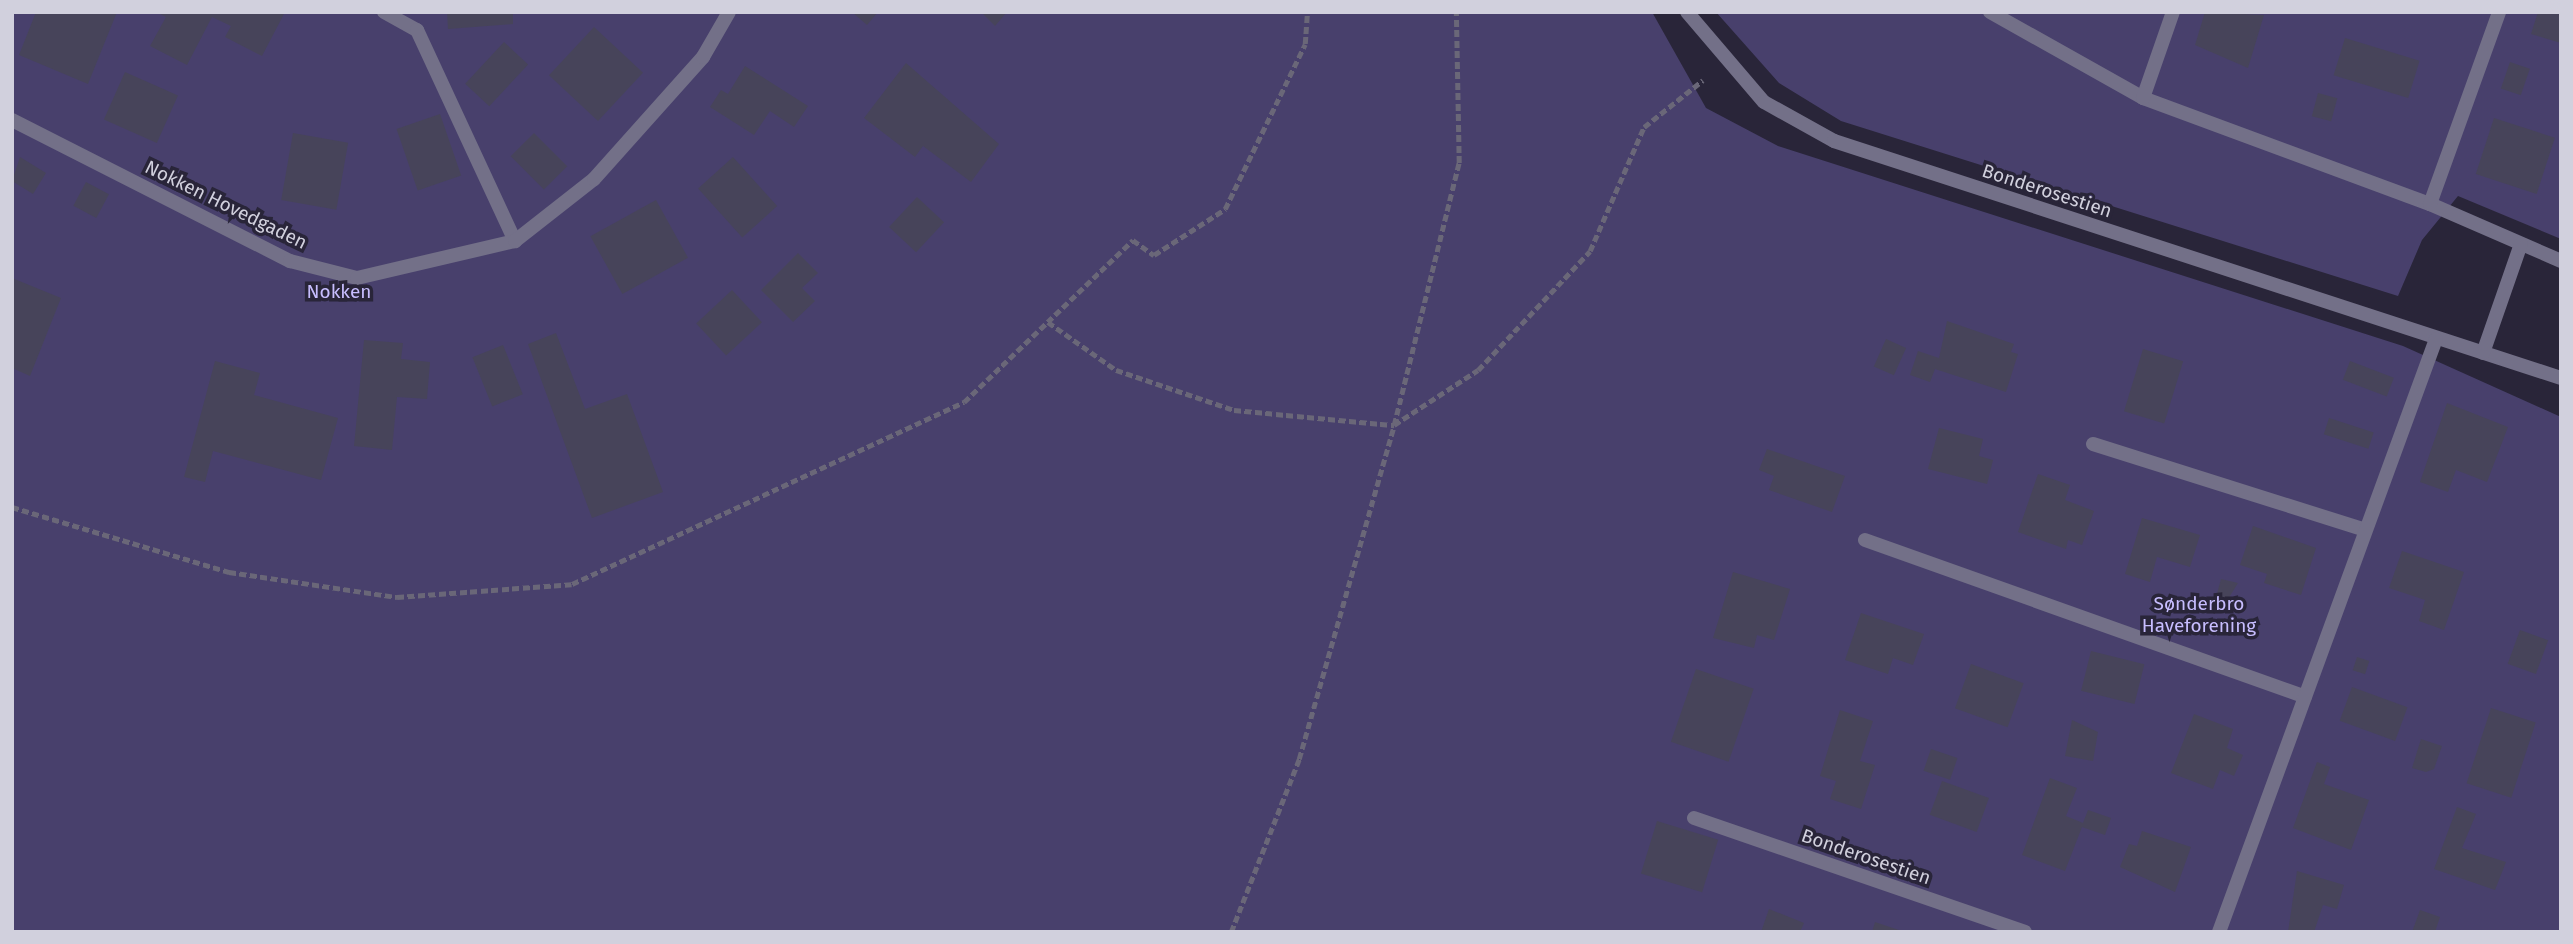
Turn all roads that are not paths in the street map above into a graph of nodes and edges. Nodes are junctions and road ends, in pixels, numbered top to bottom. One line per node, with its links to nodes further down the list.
1 (384, 12): 10 (lane)
2 (729, 12): 10 (lane, Nokken Hovedgaden)
3 (1687, 12): 13 (lane, Bonderosestien)
4 (1990, 12): 7 (lane)
5 (2174, 12): 7 (lane)
6 (2499, 12): 9 (lane)
7 (2144, 98): 9 (lane)
8 (12, 120): 10 (lane, Nokken Hovedgaden)
9 (2430, 204): 11 (lane)
10 (515, 241)
11 (2522, 244): 12 (lane); 14 (lane)
12 (2561, 261)
13 (2436, 339): 14 (lane, Bonderosestien); 17 (lane)
14 (2483, 353): 15 (lane, Bonderosestien)
15 (2561, 378)
16 (2093, 444): 17 (lane)
17 (2365, 530): 19 (lane)
18 (1866, 540): 19 (lane)
19 (2305, 697): 22 (lane)
20 (1695, 818): 21 (lane, Bonderosestien)
21 (2025, 932)
22 (2219, 932)

